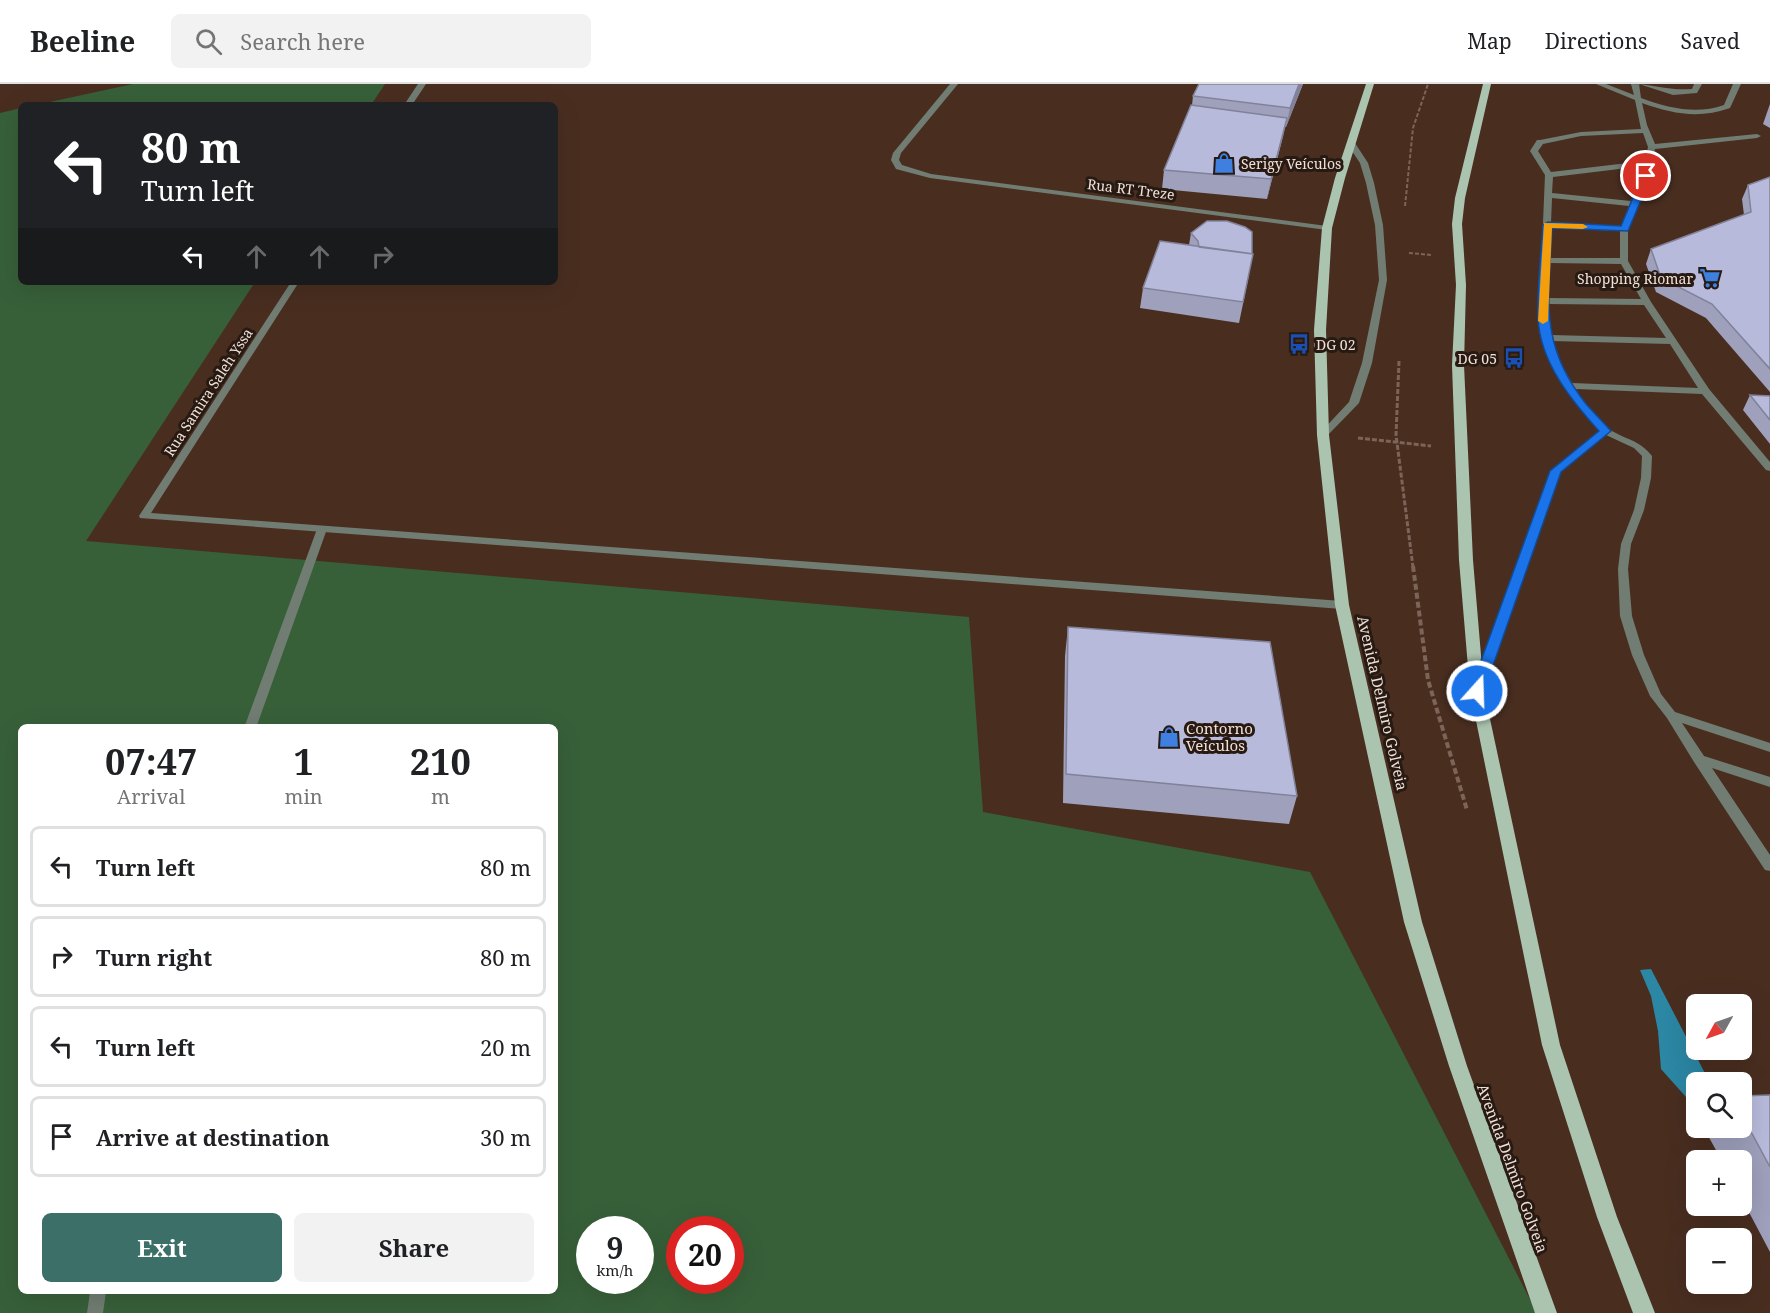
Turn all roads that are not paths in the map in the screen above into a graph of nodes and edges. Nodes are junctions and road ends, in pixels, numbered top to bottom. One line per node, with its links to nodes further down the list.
1 (422, 84): 11 (street)
2 (954, 84): 21 (street, Rua RT Treze)
3 (1370, 84): 14 (main road, Avenida Delmiro Golveia)
4 (1487, 84): 37 (main road)
5 (1600, 84): 10 (street)
6 (1635, 84): 10 (street)
7 (1642, 84): 8 (street)
8 (1698, 84)
9 (1737, 84): 10 (street)
10 (1638, 99): 12 (street)
11 (410, 102)
12 (1645, 130): 15 (street); 17 (street)
13 (1757, 136): 15 (street)
14 (1352, 145): 21 (main road, Avenida Delmiro Golveia); 33 (street)
15 (1652, 147): 16 (street)
16 (1648, 163): 17 (street); 19 (street)
17 (1550, 175): 18 (street)
18 (1550, 195): 19 (street); 20 (street)
19 (1634, 204): 22 (street)
20 (1548, 225): 22 (street); 23 (street)
21 (1327, 228): 33 (main road, Avenida Delmiro Golveia)
22 (1624, 229): 24 (street)
23 (1545, 260): 24 (street); 26 (street)
24 (1624, 261): 27 (street)
25 (292, 285): 35 (street, Rua Samira Saleh Yssa)
26 (1544, 301): 27 (street); 28 (street)
27 (1647, 302): 29 (street)
28 (1546, 338): 29 (street); 30 (street)
29 (1672, 341): 31 (street)
30 (1569, 386): 31 (street); 32 (street)
31 (1705, 391): 34 (street)
32 (1605, 431): 37 (street); 38 (street)
33 (1323, 435): 36 (main road, Avenida Delmiro Golveia)
34 (1770, 468)
35 (322, 529): 36 (street); 39 (street)
36 (1342, 605): 46 (main road, Avenida Delmiro Golveia)
37 (1477, 691): 47 (main road)
38 (1671, 715): 40 (street); 41 (street)
39 (251, 724)
40 (1770, 748)
41 (1698, 759): 42 (street); 43 (street)
42 (1770, 782)
43 (1770, 866)
44 (98, 1294): 45 (street)
45 (95, 1313)
46 (1546, 1313)
47 (1644, 1313)

